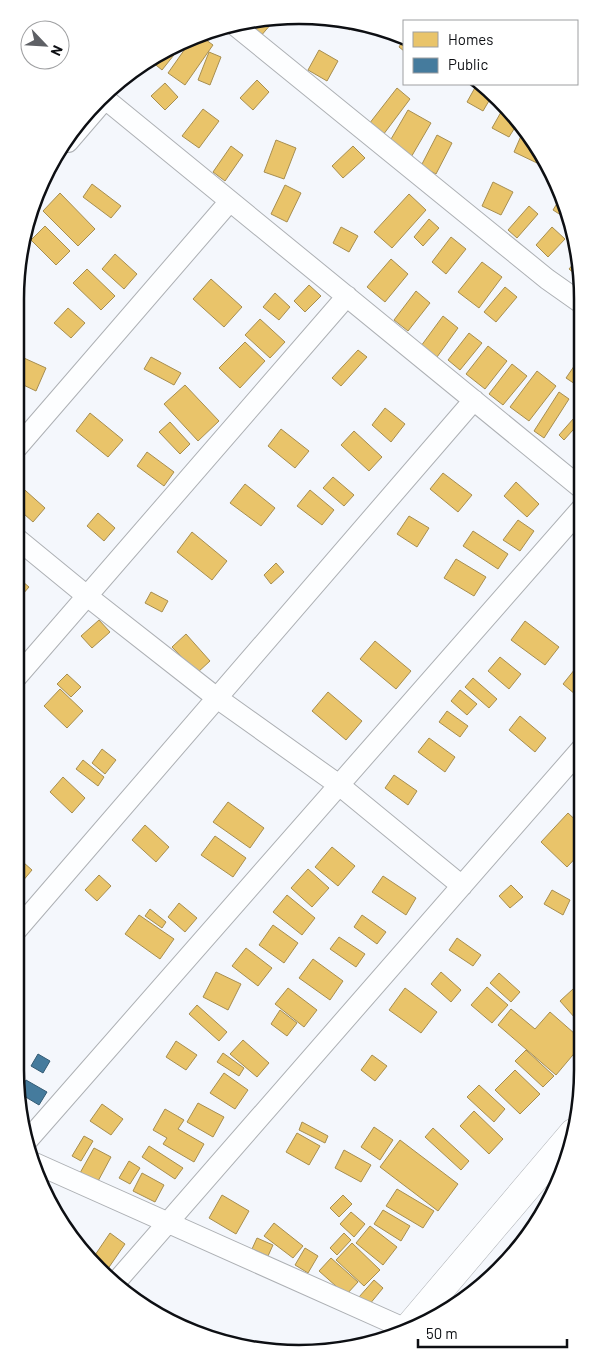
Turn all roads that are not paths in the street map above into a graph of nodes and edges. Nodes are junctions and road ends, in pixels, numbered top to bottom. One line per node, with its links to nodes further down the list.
1 (241, 30): 5 (street)
2 (108, 101): 3 (street)
3 (230, 201): 4 (street); 7 (street)
4 (347, 296): 6 (street); 11 (street)
5 (574, 298)
6 (474, 400): 8 (street); 13 (street)
7 (24, 440)
8 (574, 482)
9 (574, 517): 15 (street)
10 (24, 544): 11 (street)
11 (87, 596): 12 (street); 13 (street)
12 (24, 669)
13 (217, 698): 15 (street); 17 (street)
14 (574, 757): 16 (street)
15 (340, 785): 16 (street); 18 (street)
16 (462, 886): 21 (street)
17 (24, 922)
18 (32, 1136)
19 (564, 1143): 23 (main road)
20 (41, 1166): 21 (street)
21 (168, 1223): 22 (street); 24 (street)
22 (119, 1278)
23 (414, 1320)
24 (399, 1326)

